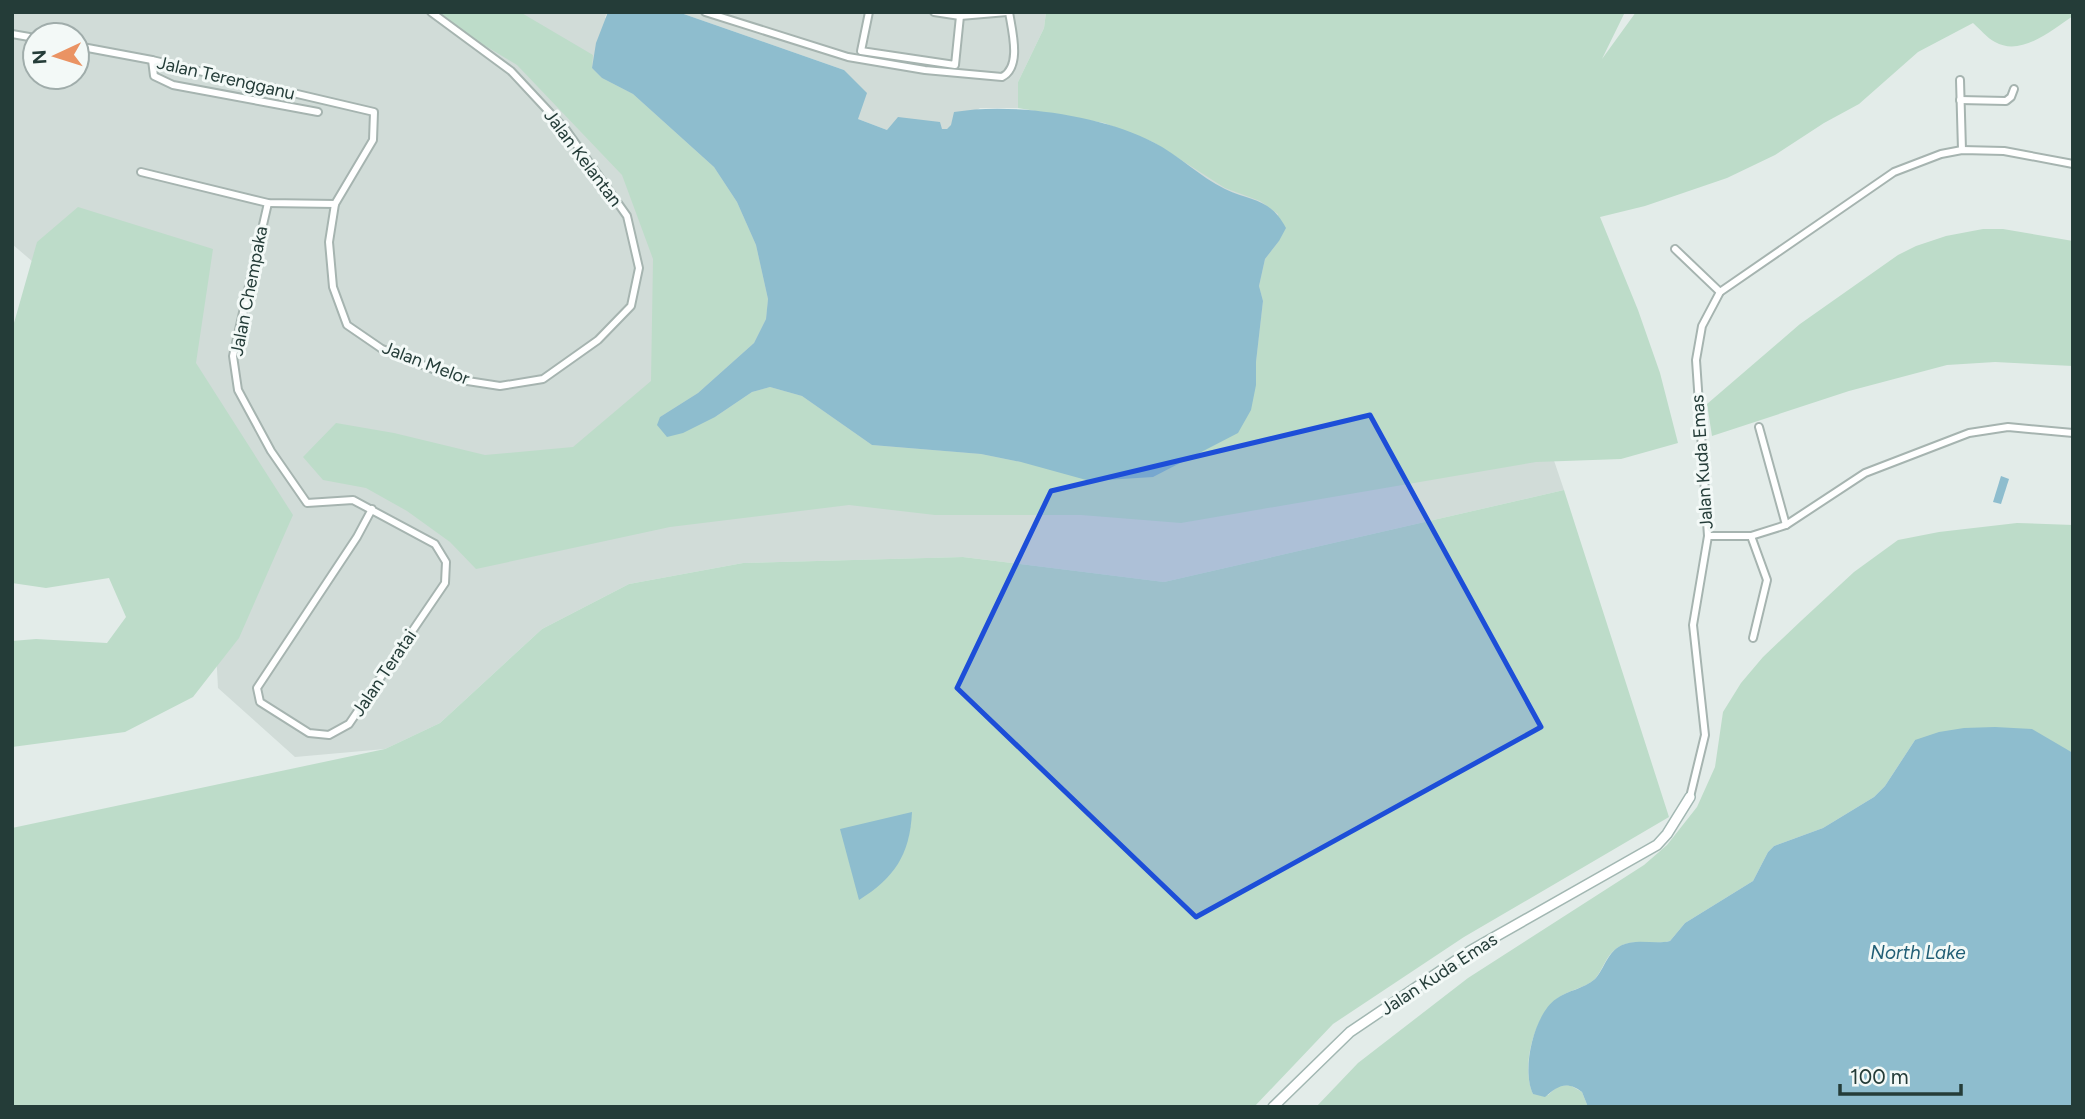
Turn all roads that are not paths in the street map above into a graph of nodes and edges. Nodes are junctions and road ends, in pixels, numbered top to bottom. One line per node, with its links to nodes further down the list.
1 (431, 12): 21 (street, Jalan Kelantan)
2 (705, 12): 5 (street)
3 (869, 12): 6 (street)
4 (934, 12): 6 (street)
5 (1008, 12): 6 (street)
6 (960, 16)
7 (91, 49): 8 (street, Jalan Terengganu)
8 (152, 60): 12 (street); 13 (street, Jalan Terengganu)
9 (1959, 80): 11 (street)
10 (2014, 89): 11 (street)
11 (1960, 100): 14 (street)
12 (318, 111)
13 (374, 112): 18 (street, Jalan Melor)
14 (1962, 150): 15 (street, Jalan Kuda Emas); 20 (street, Jalan Kuda Emas)
15 (2073, 164)
16 (141, 172): 17 (street)
17 (268, 203): 18 (street); 24 (street, Jalan Chempaka)
18 (335, 204): 21 (street, Jalan Melor)
19 (1675, 249): 20 (street)
20 (1720, 292): 26 (street, Jalan Kuda Emas)
21 (598, 341)
22 (1759, 427): 25 (street)
23 (2073, 433): 25 (street)
24 (372, 509): 24 (street, Jalan Teratai)
25 (1786, 525): 27 (street)
26 (1708, 536): 27 (street); 29 (street, Jalan Kuda Emas)
27 (1751, 536): 28 (street)
28 (1753, 638)
29 (1690, 797): 30 (street, Jalan Kuda Emas)
30 (1273, 1107)

